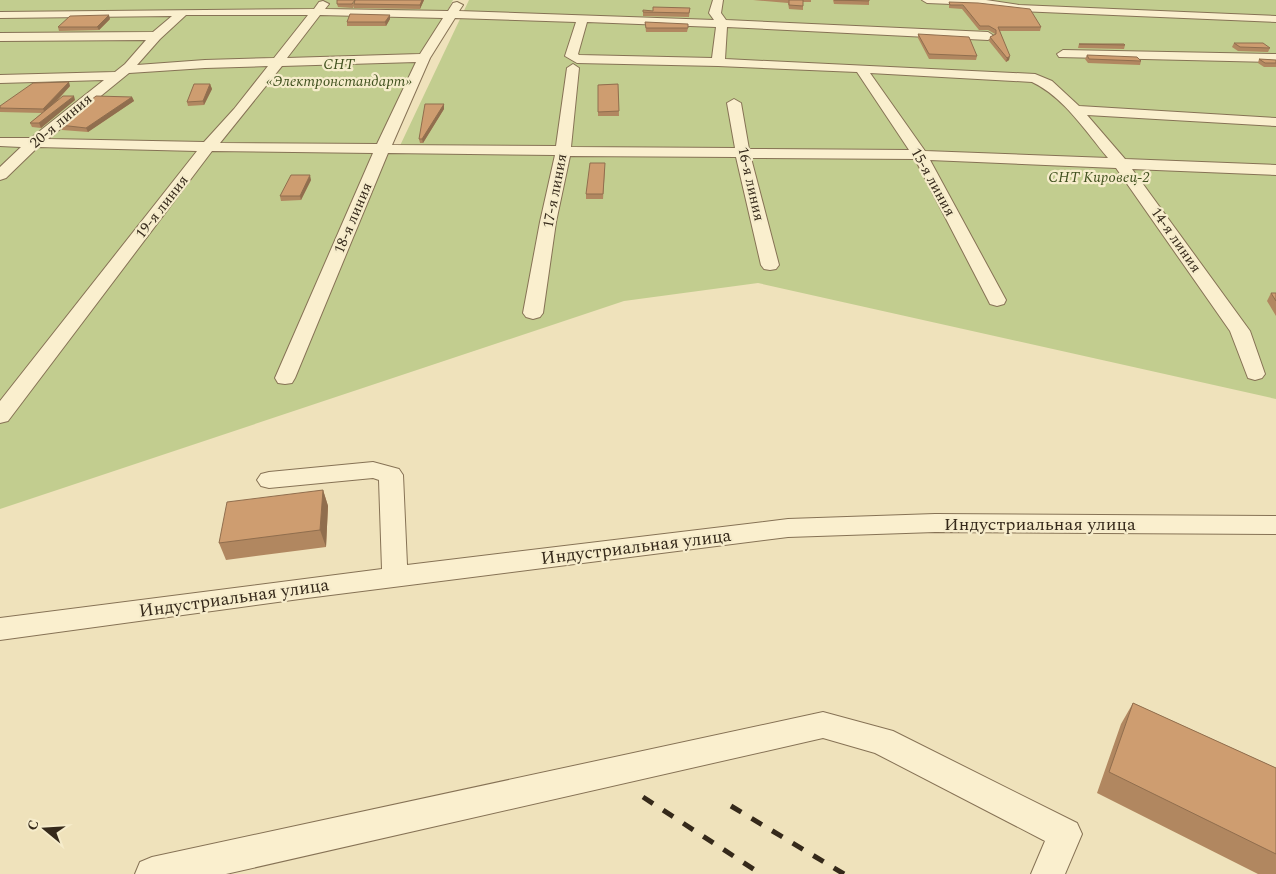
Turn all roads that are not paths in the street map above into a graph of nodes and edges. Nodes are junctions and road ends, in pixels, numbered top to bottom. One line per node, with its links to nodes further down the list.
1 (203, 0): 8 (street, 20-я линия)
2 (327, 0): 7 (street, 19-я линия)
3 (460, 0): 11 (street, 18-я линия)
4 (718, 0): 14 (street)
5 (927, 0): 12 (street)
6 (44, 4): 10 (street)
7 (315, 12): 8 (street); 11 (street); 22 (street, 19-я линия)
8 (187, 13): 10 (street); 16 (street, 20-я линия)
9 (0, 15): 10 (street)
10 (24, 15): 15 (street)
11 (450, 15): 13 (street); 20 (street, 18-я линия)
12 (1276, 19)
13 (582, 20): 14 (street); 23 (street)
14 (722, 23): 17 (street); 23 (street)
15 (0, 33)
16 (156, 36): 18 (street); 26 (street, 20-я линия)
17 (988, 36)
18 (0, 37)
19 (1063, 54): 21 (street)
20 (424, 58): 22 (street); 34 (street, 18-я линия)
21 (1276, 58)
22 (279, 61): 26 (street); 33 (street, 19-я линия)
23 (718, 62): 25 (street)
24 (573, 68): 35 (street, 17-я линия)
25 (861, 69): 29 (street, 14-я линия); 37 (street, 15-я линия)
26 (120, 73): 27 (street); 32 (street, 20-я линия)
27 (0, 79)
28 (734, 103): 36 (street, 16-я линия)
29 (1075, 110): 30 (street); 38 (street, 14-я линия)
30 (1276, 122)
31 (0, 142): 32 (street)
32 (34, 143): 33 (street); 40 (street, 20-я линия)
33 (208, 147): 34 (street); 46 (street, 19-я линия)
34 (383, 148): 35 (street); 45 (street, 18-я линия)
35 (563, 151): 36 (street); 43 (street, 17-я линия)
36 (742, 154): 37 (street); 41 (street, 16-я линия)
37 (920, 155): 38 (street); 42 (street, 15-я линия)
38 (1121, 164): 39 (street); 44 (street, 14-я линия)
39 (1276, 170)
40 (0, 175)
41 (770, 265)
42 (997, 300)
43 (533, 313)
44 (1255, 374)
45 (285, 378)
46 (0, 416)
47 (269, 480): 49 (street)
48 (1276, 525): 49 (street, Индустриальная улица)
49 (395, 577): 50 (street, Индустриальная улица)
50 (0, 629)
51 (152, 874): 52 (street)
52 (1048, 874)

